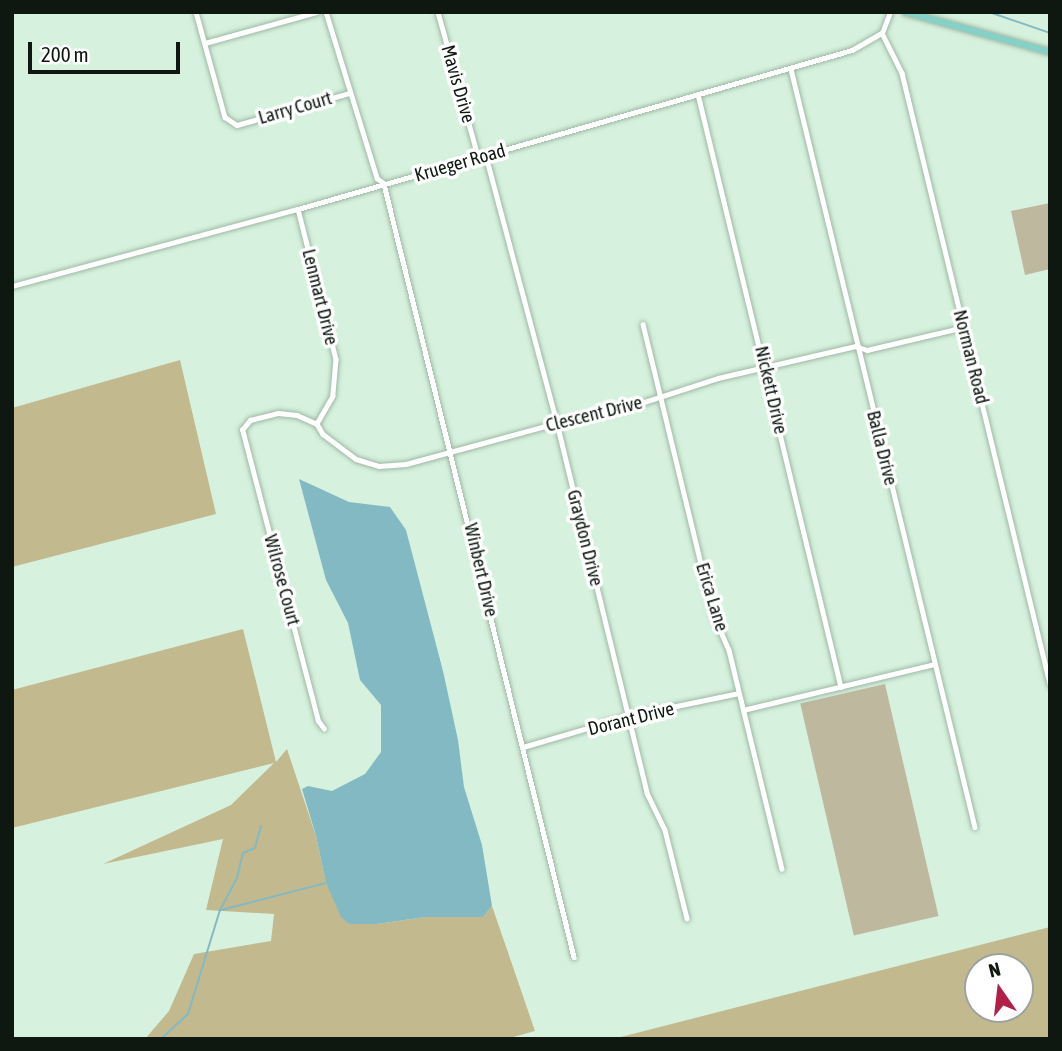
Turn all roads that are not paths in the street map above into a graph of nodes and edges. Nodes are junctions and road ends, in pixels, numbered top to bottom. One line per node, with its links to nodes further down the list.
1 (197, 12): 8 (street, Larry Court)
2 (317, 12): 8 (street)
3 (326, 12): 11 (street, Winbert Drive)
4 (438, 12): 14 (street, Mavis Drive)
5 (890, 12): 7 (street)
6 (905, 12): 9 (main road)
7 (882, 33): 10 (street, Krueger Road); 19 (street, Norman Road)
8 (205, 43): 11 (street, Larry Court)
9 (1050, 52)
10 (791, 69): 12 (street, Krueger Road); 20 (street, Balla Drive)
11 (349, 93): 15 (street, Winbert Drive)
12 (698, 94): 13 (street, Krueger Road); 21 (street, Nickett Drive)
13 (486, 156): 14 (street, Krueger Road); 23 (street, Graydon Drive)
14 (478, 157): 15 (street, Krueger Road)
15 (385, 184): 16 (street, Krueger Road); 26 (street, Winbert Drive)
16 (298, 209): 17 (street, Krueger Road); 24 (street, Lenmart Drive)
17 (12, 286)
18 (643, 324): 22 (street, Erica Lane)
19 (964, 327): 20 (street, Clescent Drive); 28 (street, Norman Road)
20 (856, 346): 21 (street, Clescent Drive); 27 (street, Balla Drive)
21 (766, 368): 22 (street, Clescent Drive); 29 (street, Nickett Drive)
22 (660, 397): 23 (street, Clescent Drive); 30 (street, Erica Lane)
23 (557, 423): 26 (street, Clescent Drive); 32 (street, Graydon Drive)
24 (317, 424): 25 (street, Clescent Drive); 26 (street, Clescent Drive)
25 (242, 430): 33 (street, Wilrose Court)
26 (451, 450): 34 (street, Winbert Drive)
27 (935, 664): 29 (street); 35 (street, Balla Drive)
28 (1050, 684)
29 (841, 687): 31 (street)
30 (739, 693): 31 (street, Erica Lane); 32 (street, Dorant Drive)
31 (743, 710): 36 (street, Erica Lane)
32 (628, 716): 34 (street, Dorant Drive); 37 (street, Graydon Drive)
33 (324, 729)
34 (523, 747): 38 (street, Winbert Drive)
35 (975, 827)
36 (782, 869)
37 (687, 918)
38 (574, 957)

